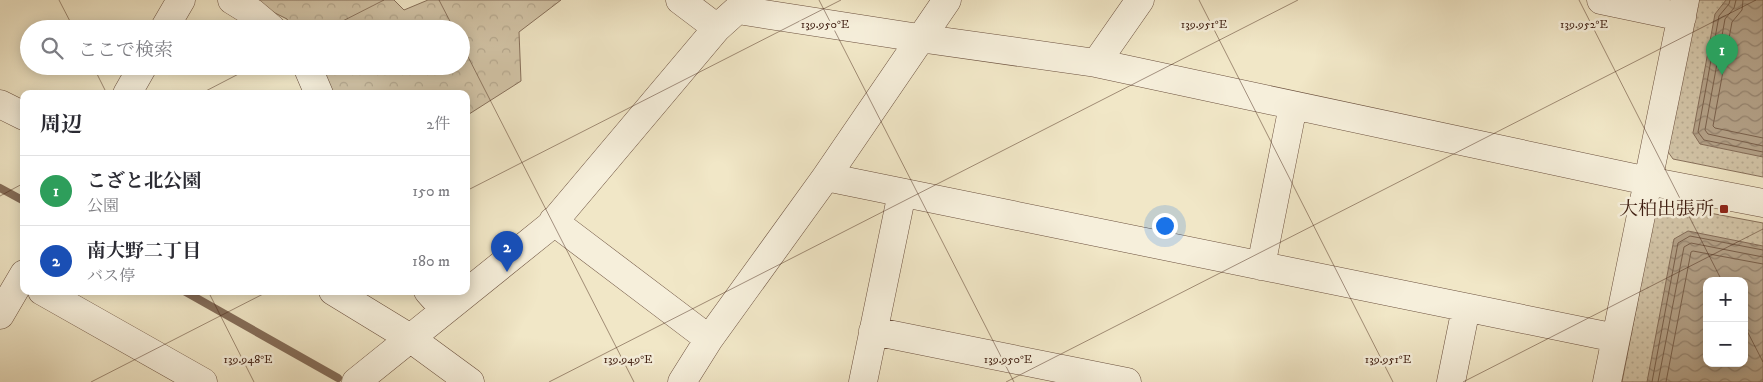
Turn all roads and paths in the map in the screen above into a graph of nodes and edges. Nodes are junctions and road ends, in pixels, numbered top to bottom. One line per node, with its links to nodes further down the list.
1 (180, 0): 9 (street)
2 (232, 0): 10 (street)
3 (680, 0): 11 (street)
4 (947, 0): 12 (street)
5 (1140, 0): 13 (street)
6 (1601, 0): 8 (street)
7 (743, 5): 11 (street); 12 (street)
8 (1684, 8): 22 (street)
9 (169, 20)
10 (261, 20)
11 (717, 28): 25 (street)
12 (919, 38): 13 (street); 21 (street)
13 (1096, 63): 19 (street)
14 (138, 75): 16 (street)
15 (311, 75): 17 (street)
16 (129, 90)
17 (317, 90)
18 (0, 104): 20 (street)
19 (1293, 106): 22 (street); 26 (street)
20 (20, 114)
21 (826, 177): 23 (street); 37 (street)
22 (1648, 181): 24 (street); 36 (street)
23 (902, 193): 26 (street); 34 (street)
24 (1763, 203)
25 (553, 221): 27 (street); 37 (street)
26 (1261, 266): 32 (street)
27 (470, 278)
28 (20, 282): 33 (street)
29 (50, 295): 38 (street)
30 (340, 295): 35 (street)
31 (436, 300): 35 (street)
32 (1466, 308): 36 (street); 44 (street)
33 (0, 315)
34 (873, 331): 42 (street); 43 (street)
35 (410, 338): 39 (street); 40 (street)
36 (1616, 338): 45 (street)
37 (709, 339): 41 (street)
38 (202, 382)
39 (356, 382)
40 (470, 382)
41 (682, 382)
42 (863, 382)
43 (1127, 382)
44 (1451, 382)
45 (1607, 382)

